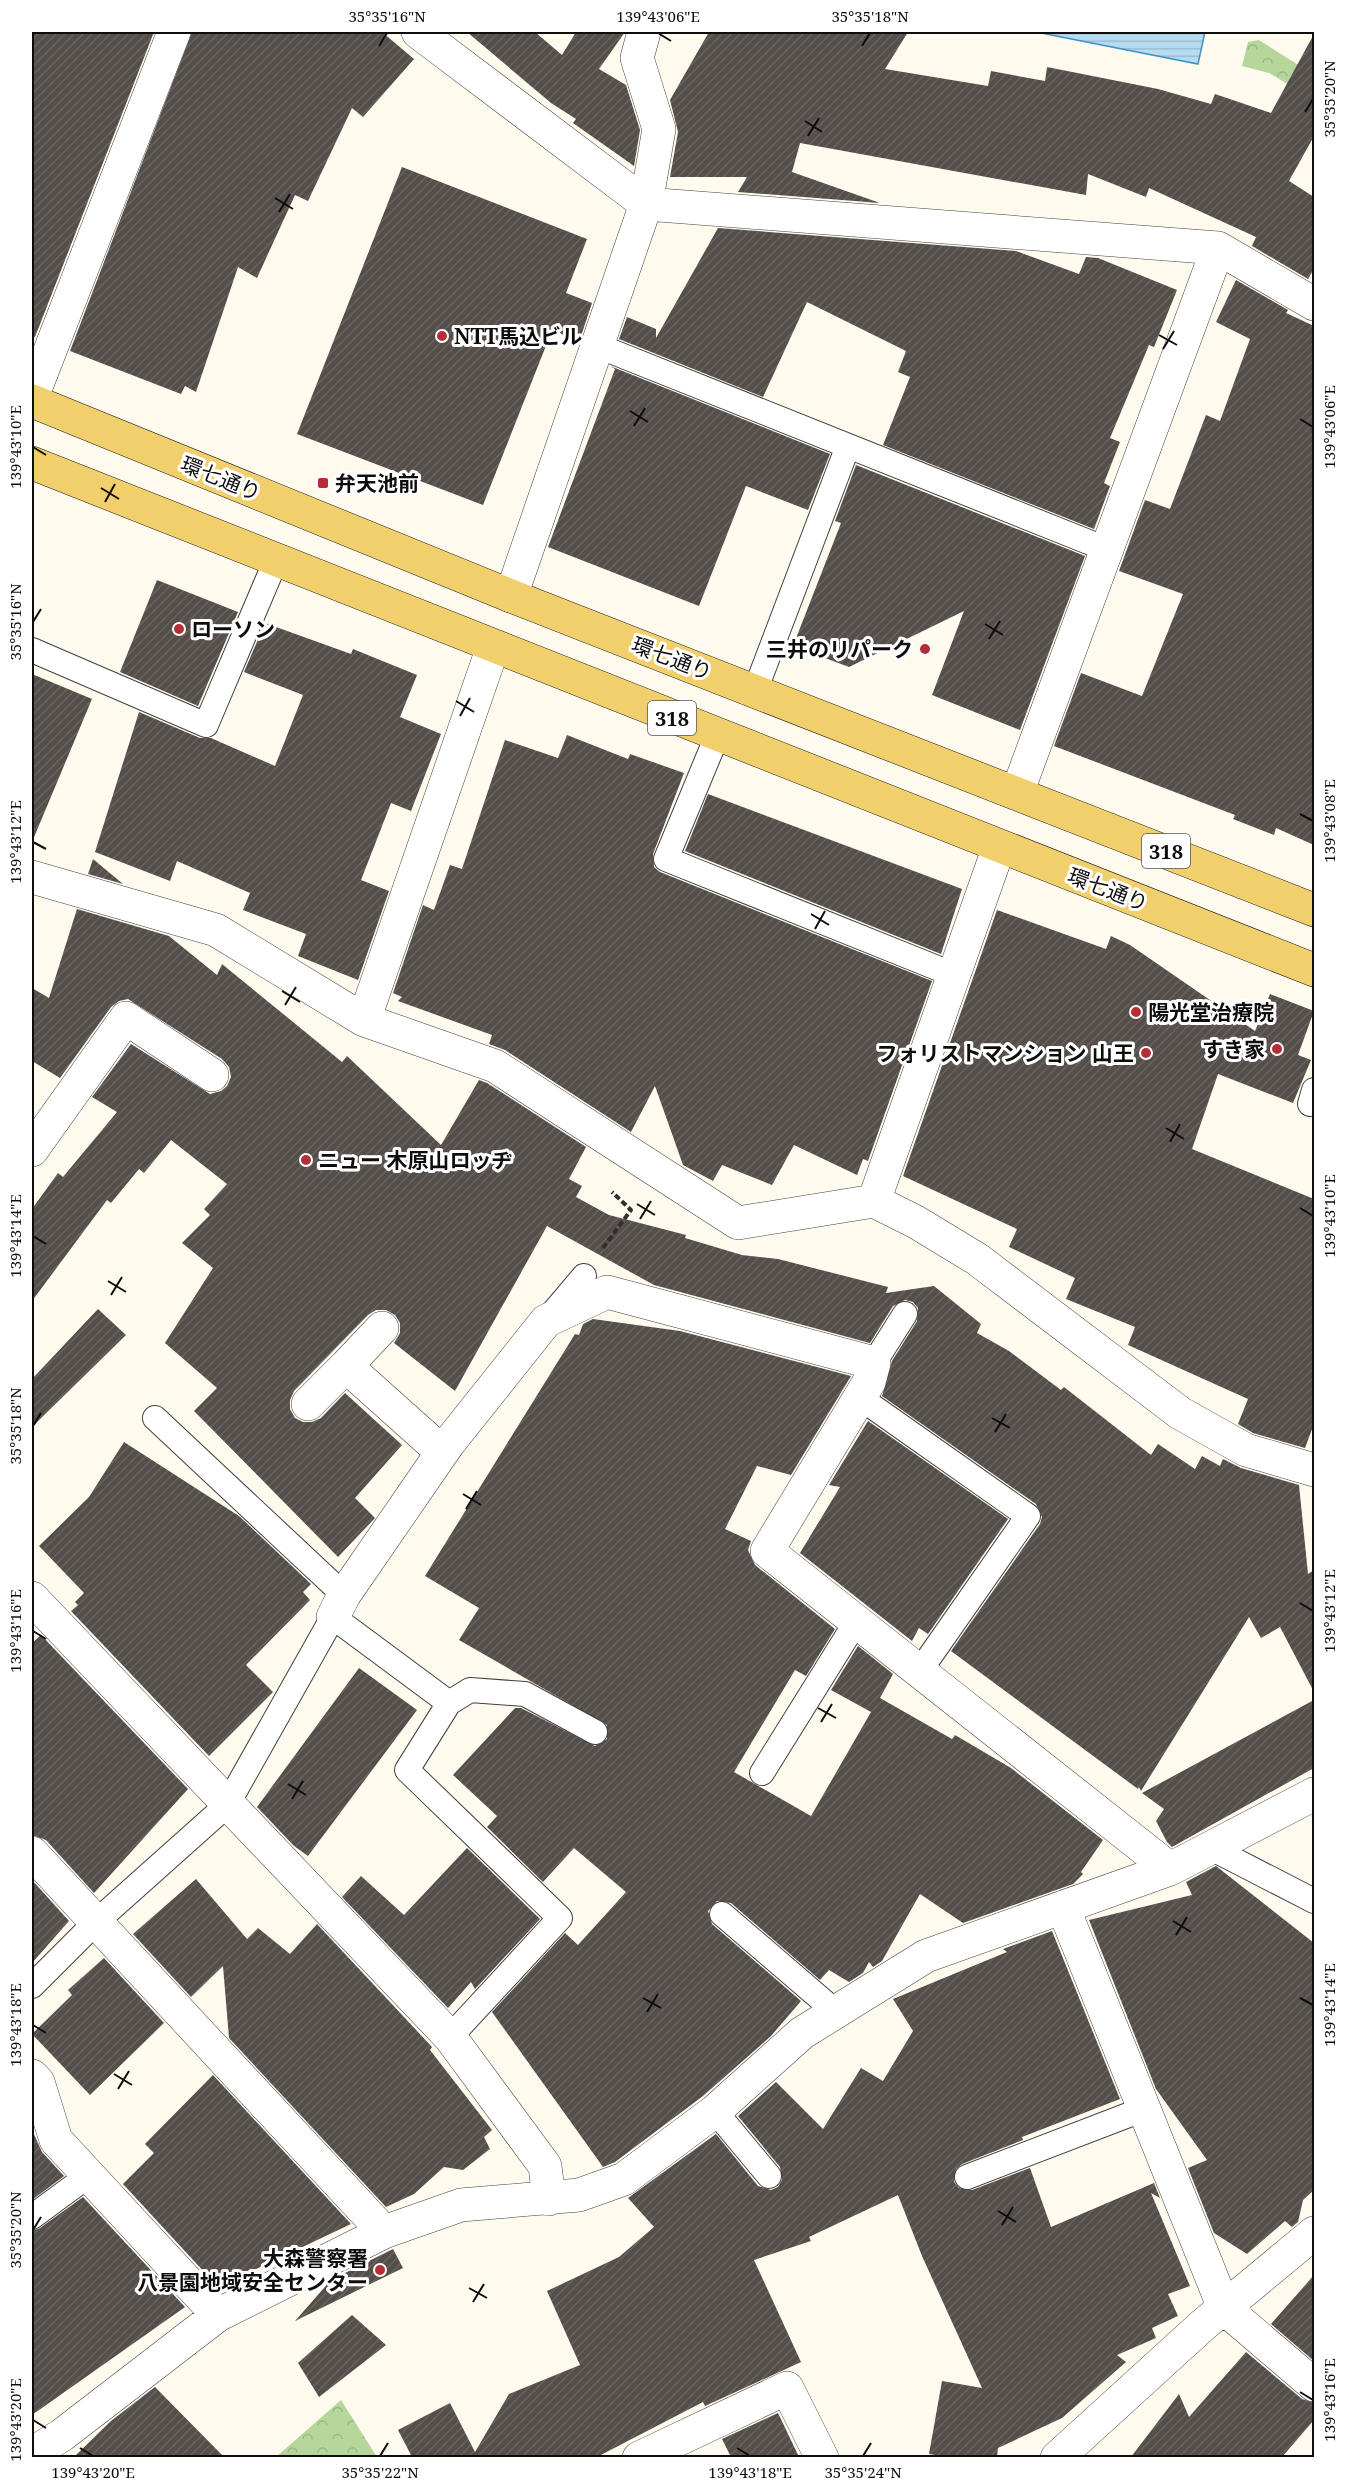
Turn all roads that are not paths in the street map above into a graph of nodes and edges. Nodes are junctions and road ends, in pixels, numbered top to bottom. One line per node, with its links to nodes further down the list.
1 (174, 32): 8 (street)
2 (418, 32): 4 (street)
3 (644, 32): 4 (street)
4 (646, 204): 5 (street); 7 (street)
5 (1218, 248): 6 (street); 11 (street)
6 (1314, 304)
7 (598, 346): 9 (lane); 13 (street)
8 (32, 399): 13 (main road, 環七通り / 318)
9 (848, 446): 11 (lane); 16 (lane)
10 (32, 463): 12 (main road, 環七通り / 318)
11 (1106, 549): 18 (street)
12 (276, 560): 14 (main road, 環七通り / 318); 15 (lane)
13 (511, 596): 16 (main road, 環七通り / 318)
14 (493, 647): 17 (main road, 環七通り / 318); 24 (street)
15 (32, 650)
16 (755, 691): 18 (main road, 環七通り / 318)
17 (717, 736): 19 (main road, 環七通り / 318); 23 (lane)
18 (1017, 793): 21 (main road, 環七通り / 318)
19 (999, 847): 22 (main road, 環七通り / 318); 23 (street)
20 (32, 877): 24 (street)
21 (1314, 910)
22 (1314, 970)
23 (952, 974): 27 (street)
24 (364, 1020): 27 (street)
25 (212, 1076): 26 (street)
26 (32, 1150)
27 (874, 1201): 38 (street)
28 (584, 1275): 30 (lane)
29 (905, 1314): 32 (lane)
30 (546, 1321): 32 (street); 37 (street)
31 (382, 1328): 33 (street)
32 (874, 1364): 34 (street)
33 (346, 1366): 35 (street); 37 (street)
34 (860, 1397): 41 (street); 42 (lane)
35 (308, 1404)
36 (154, 1418): 40 (lane)
37 (442, 1452): 40 (street)
38 (1314, 1470)
39 (32, 1598): 47 (street)
40 (338, 1606): 43 (lane); 47 (lane)
41 (856, 1622): 42 (street); 45 (lane)
42 (919, 1671): 50 (street)
43 (449, 1703): 44 (lane); 57 (lane)
44 (595, 1732)
45 (762, 1773)
46 (1314, 1794): 48 (street)
47 (227, 1805): 54 (lane); 57 (street)
48 (1211, 1848): 50 (street); 51 (lane)
49 (32, 1853): 54 (street)
50 (1170, 1869): 52 (street)
51 (1314, 1901)
52 (1063, 1907): 56 (street); 59 (street)
53 (722, 1914): 56 (lane)
54 (96, 1922): 55 (lane); 67 (street)
55 (32, 1986)
56 (836, 2012): 60 (street)
57 (450, 2037): 64 (street)
58 (32, 2076): 61 (street)
59 (1144, 2109): 63 (lane); 68 (street)
60 (715, 2111): 62 (lane); 64 (street)
61 (89, 2175): 65 (lane); 69 (street)
62 (769, 2176)
63 (967, 2177)
64 (549, 2199): 67 (street)
65 (32, 2217)
66 (1314, 2233): 68 (street)
67 (398, 2236): 69 (street)
68 (1224, 2308): 70 (street); 74 (street)
69 (218, 2315): 71 (street)
70 (1314, 2385)
71 (32, 2454)
72 (639, 2457): 73 (street)
73 (822, 2457)
74 (1057, 2457)

